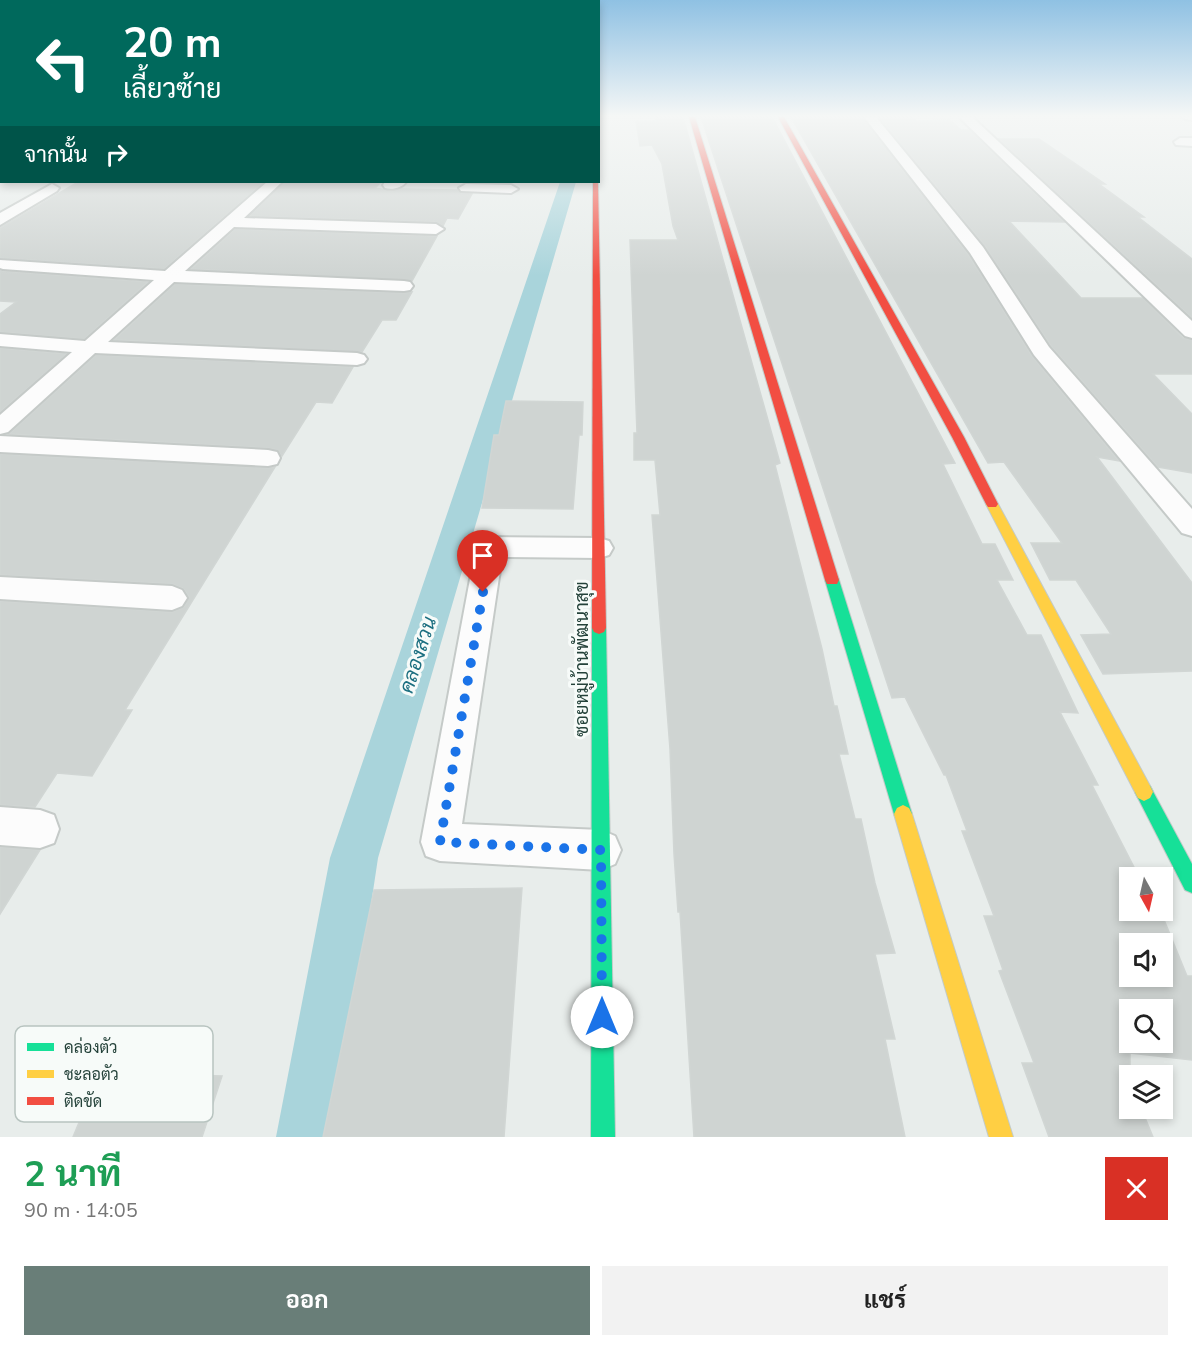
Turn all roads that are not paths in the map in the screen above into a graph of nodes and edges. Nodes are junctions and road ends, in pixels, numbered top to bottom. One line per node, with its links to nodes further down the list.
1 (708, 170): 34 (street)
2 (810, 170): 32 (street)
3 (912, 170): 25 (street)
4 (1024, 170): 17 (street)
5 (274, 183): 12 (street)
6 (596, 183): 26 (street, ซอยหมู่บ้านพัฒนาสุข)
7 (468, 185): 9 (street); 10 (street)
8 (52, 188): 11 (street)
9 (511, 189)
10 (459, 203)
11 (0, 220)
12 (228, 222): 13 (street); 15 (street)
13 (436, 229)
14 (3, 264): 15 (street)
15 (167, 276): 16 (street); 20 (street)
16 (404, 286)
17 (1183, 314): 18 (street)
18 (1192, 332)
19 (0, 340): 20 (street)
20 (89, 347): 21 (street); 22 (street)
21 (357, 359)
22 (0, 427)
23 (0, 444): 24 (street)
24 (268, 458)
25 (1192, 526)
26 (599, 548): 31 (street, ซอยหมู่บ้านพัฒนาสุข); 31 (street)
27 (0, 588): 28 (street)
28 (172, 598)
29 (0, 826): 30 (street)
30 (40, 829)
31 (601, 850): 33 (street, ซอยหมู่บ้านพัฒนาสุข)
32 (1192, 883)
33 (603, 1137)
34 (1001, 1137)

